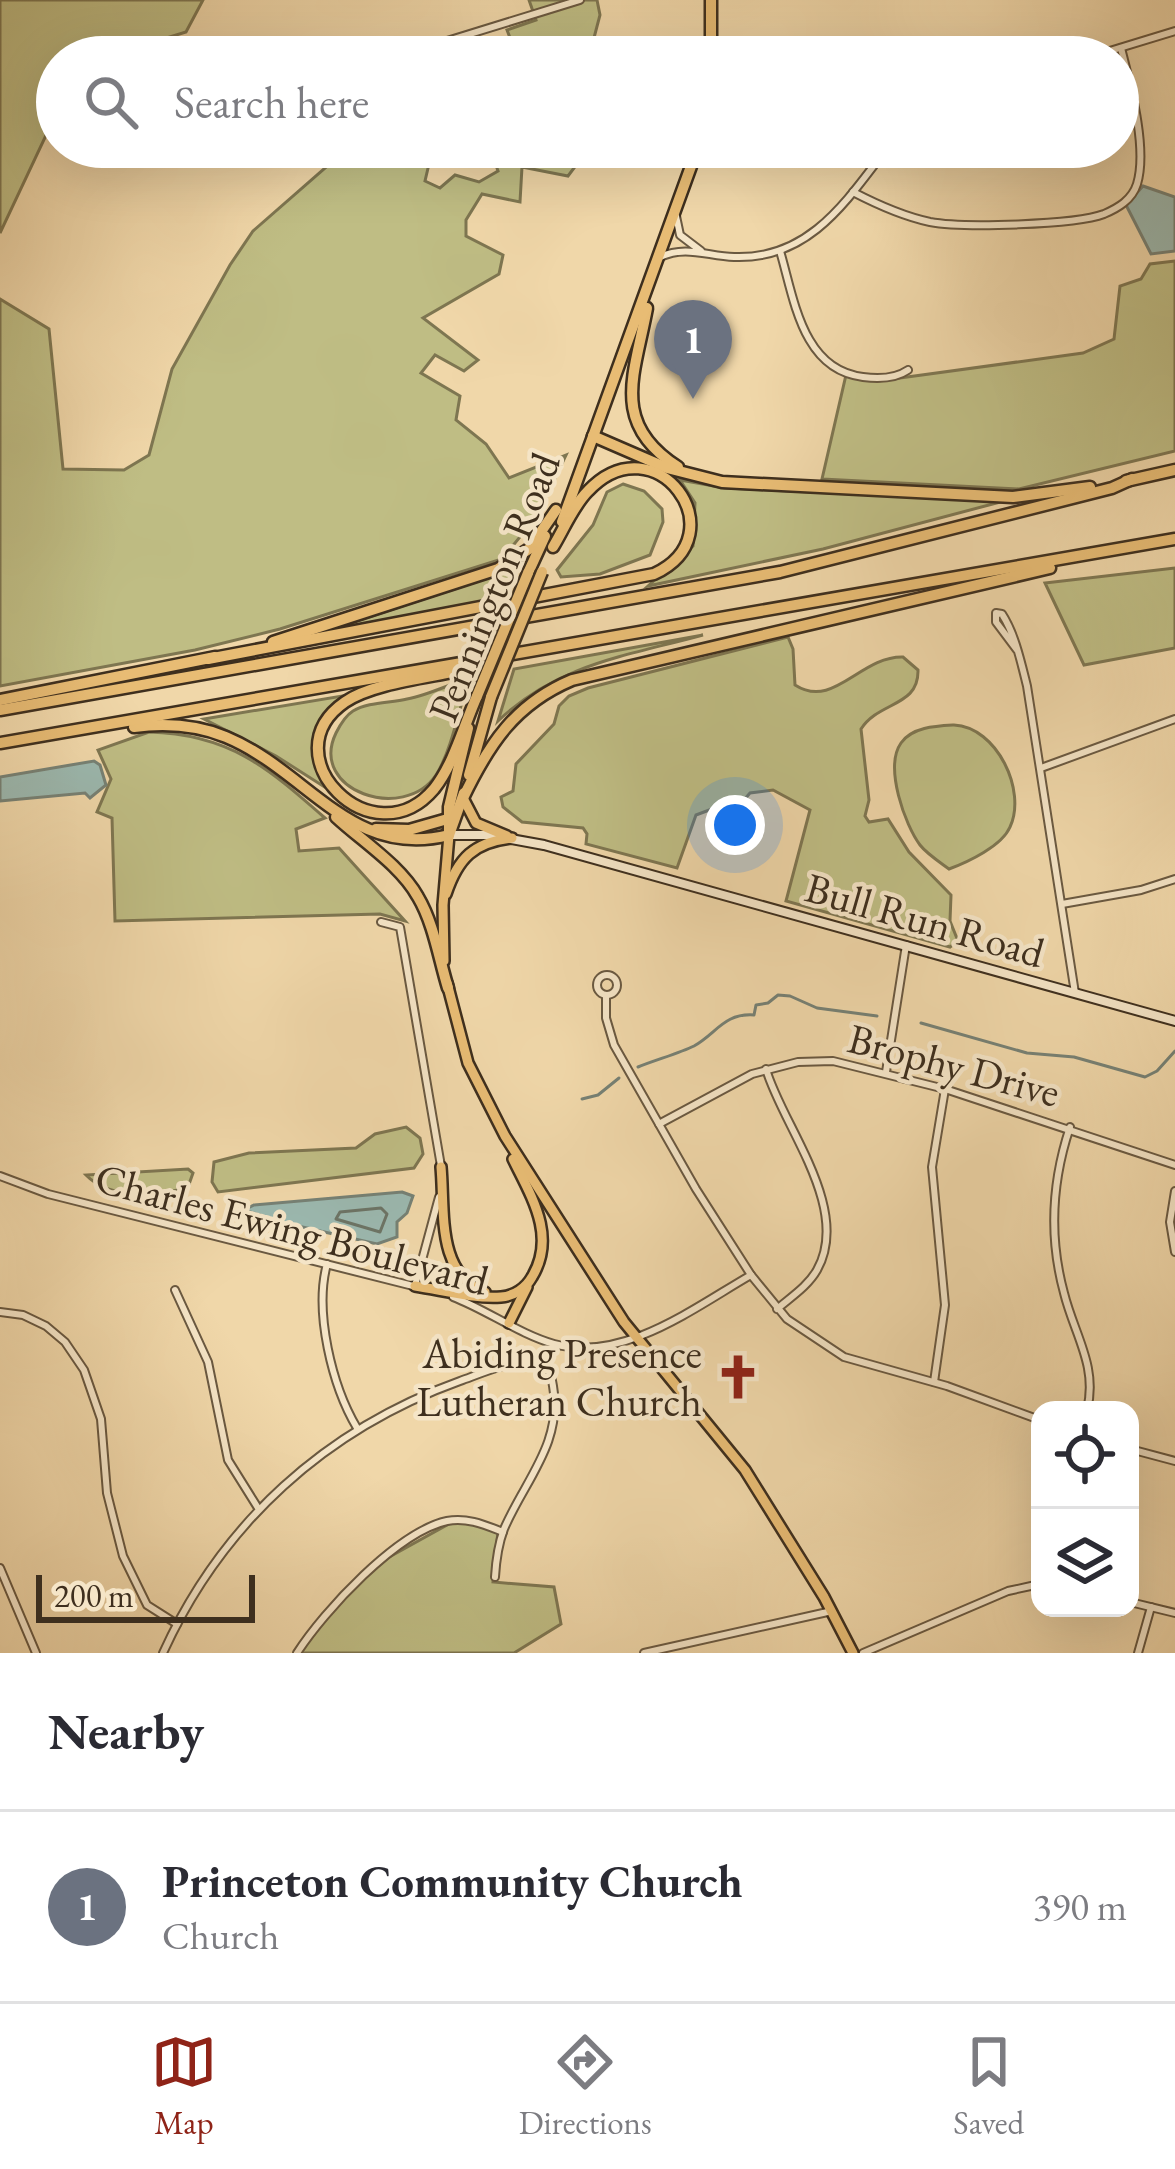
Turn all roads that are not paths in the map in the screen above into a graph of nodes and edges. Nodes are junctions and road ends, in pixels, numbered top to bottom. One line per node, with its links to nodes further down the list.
1 (580, 0): 4 (street)
2 (710, 0): 5 (highway)
3 (1175, 31): 6 (street)
4 (463, 36)
5 (711, 36)
6 (1139, 42)
7 (691, 168): 11 (highway, Pennington Road)
8 (872, 168): 10 (street)
9 (1138, 168): 10 (street)
10 (853, 192): 12 (street)
11 (676, 216): 13 (street); 14 (highway, Pennington Road)
12 (780, 251): 13 (street); 16 (street)
13 (704, 253): 14 (street)
14 (660, 257): 15 (highway, Pennington Road)
15 (652, 280): 17 (highway, Pennington Road); 19 (highway)
16 (908, 370)
17 (593, 436): 19 (highway); 21 (highway, Pennington Road); 23 (highway, Pennington Road)
18 (1175, 470): 20 (highway)
19 (708, 479): 20 (highway)
20 (1132, 479): 29 (highway)
21 (556, 510): 26 (highway); 27 (highway, Pennington Road, bridge)
22 (1175, 540): 24 (highway); 35 (highway)
23 (553, 547): 26 (highway); 35 (highway, Pennington Road, bridge)
24 (591, 640): 27 (highway); 31 (highway)
25 (1017, 650): 25 (street); 33 (street)
26 (208, 659): 28 (highway)
27 (477, 696): 36 (highway, Pennington Road)
28 (0, 700)
29 (0, 710)
30 (1175, 718): 33 (street)
31 (95, 727): 32 (highway); 34 (highway)
32 (0, 743)
33 (1041, 768): 41 (street)
34 (294, 778): 37 (highway); 45 (highway)
35 (461, 804): 36 (highway); 38 (highway, Pennington Road); 39 (main road)
36 (448, 820): 37 (highway); 38 (highway, Pennington Road)
37 (356, 823): 38 (highway)
38 (449, 835): 39 (street, Bull Run Road); 42 (main road, Pennington Road)
39 (512, 838): 42 (main road); 44 (street, Bull Run Road)
40 (1175, 879): 41 (street)
41 (1061, 904): 46 (street)
42 (443, 905): 45 (main road, Pennington Road)
43 (381, 922): 56 (street)
44 (906, 945): 46 (street, Bull Run Road); 50 (street)
45 (448, 988): 52 (main road, Pennington Road)
46 (1075, 994): 48 (street, Bull Run Road)
47 (606, 995): 53 (street)
48 (1175, 1021)
49 (766, 1069): 50 (street, Brophy Drive); 53 (street, Brophy Drive); 65 (street)
50 (886, 1073): 51 (street, Brophy Drive)
51 (945, 1089): 54 (street, Brophy Drive); 69 (street)
52 (490, 1111): 62 (main road); 68 (main road, Pennington Road)
53 (659, 1124): 61 (street)
54 (1070, 1127): 55 (street, Brophy Drive); 70 (street)
55 (1175, 1165)
56 (441, 1167): 62 (main road); 63 (street)
57 (0, 1177): 60 (street, Charles Ewing Boulevard)
58 (1175, 1191): 59 (street)
59 (1175, 1252)
60 (327, 1264): 63 (street, Charles Ewing Boulevard); 72 (street)
61 (752, 1275): 65 (street); 68 (street, Charles Ewing Boulevard)
62 (529, 1281): 63 (main road); 67 (main road)
63 (415, 1286): 67 (street, Charles Ewing Boulevard)
64 (175, 1290): 75 (street)
65 (777, 1309): 69 (street)
66 (0, 1312): 84 (street)
67 (509, 1323): 68 (street, Charles Ewing Boulevard)
68 (635, 1336): 82 (main road, Pennington Road)
69 (934, 1382): 71 (street)
70 (1087, 1401)
71 (1031, 1417)
72 (358, 1429): 75 (street); 76 (street)
73 (1139, 1451): 74 (street)
74 (1175, 1460)
75 (259, 1508): 84 (street)
76 (503, 1532): 78 (street); 87 (street)
77 (0, 1568): 85 (street)
78 (495, 1577)
79 (1031, 1586): 90 (street)
80 (1139, 1604): 81 (street)
81 (1151, 1607): 83 (street); 91 (street)
82 (832, 1611): 88 (street); 89 (main road, Pennington Road)
83 (1175, 1613)
84 (177, 1624): 86 (street)
85 (36, 1653)
86 (163, 1653)
87 (297, 1653)
88 (644, 1653)
89 (853, 1653)
90 (863, 1653)
91 (1138, 1653)

